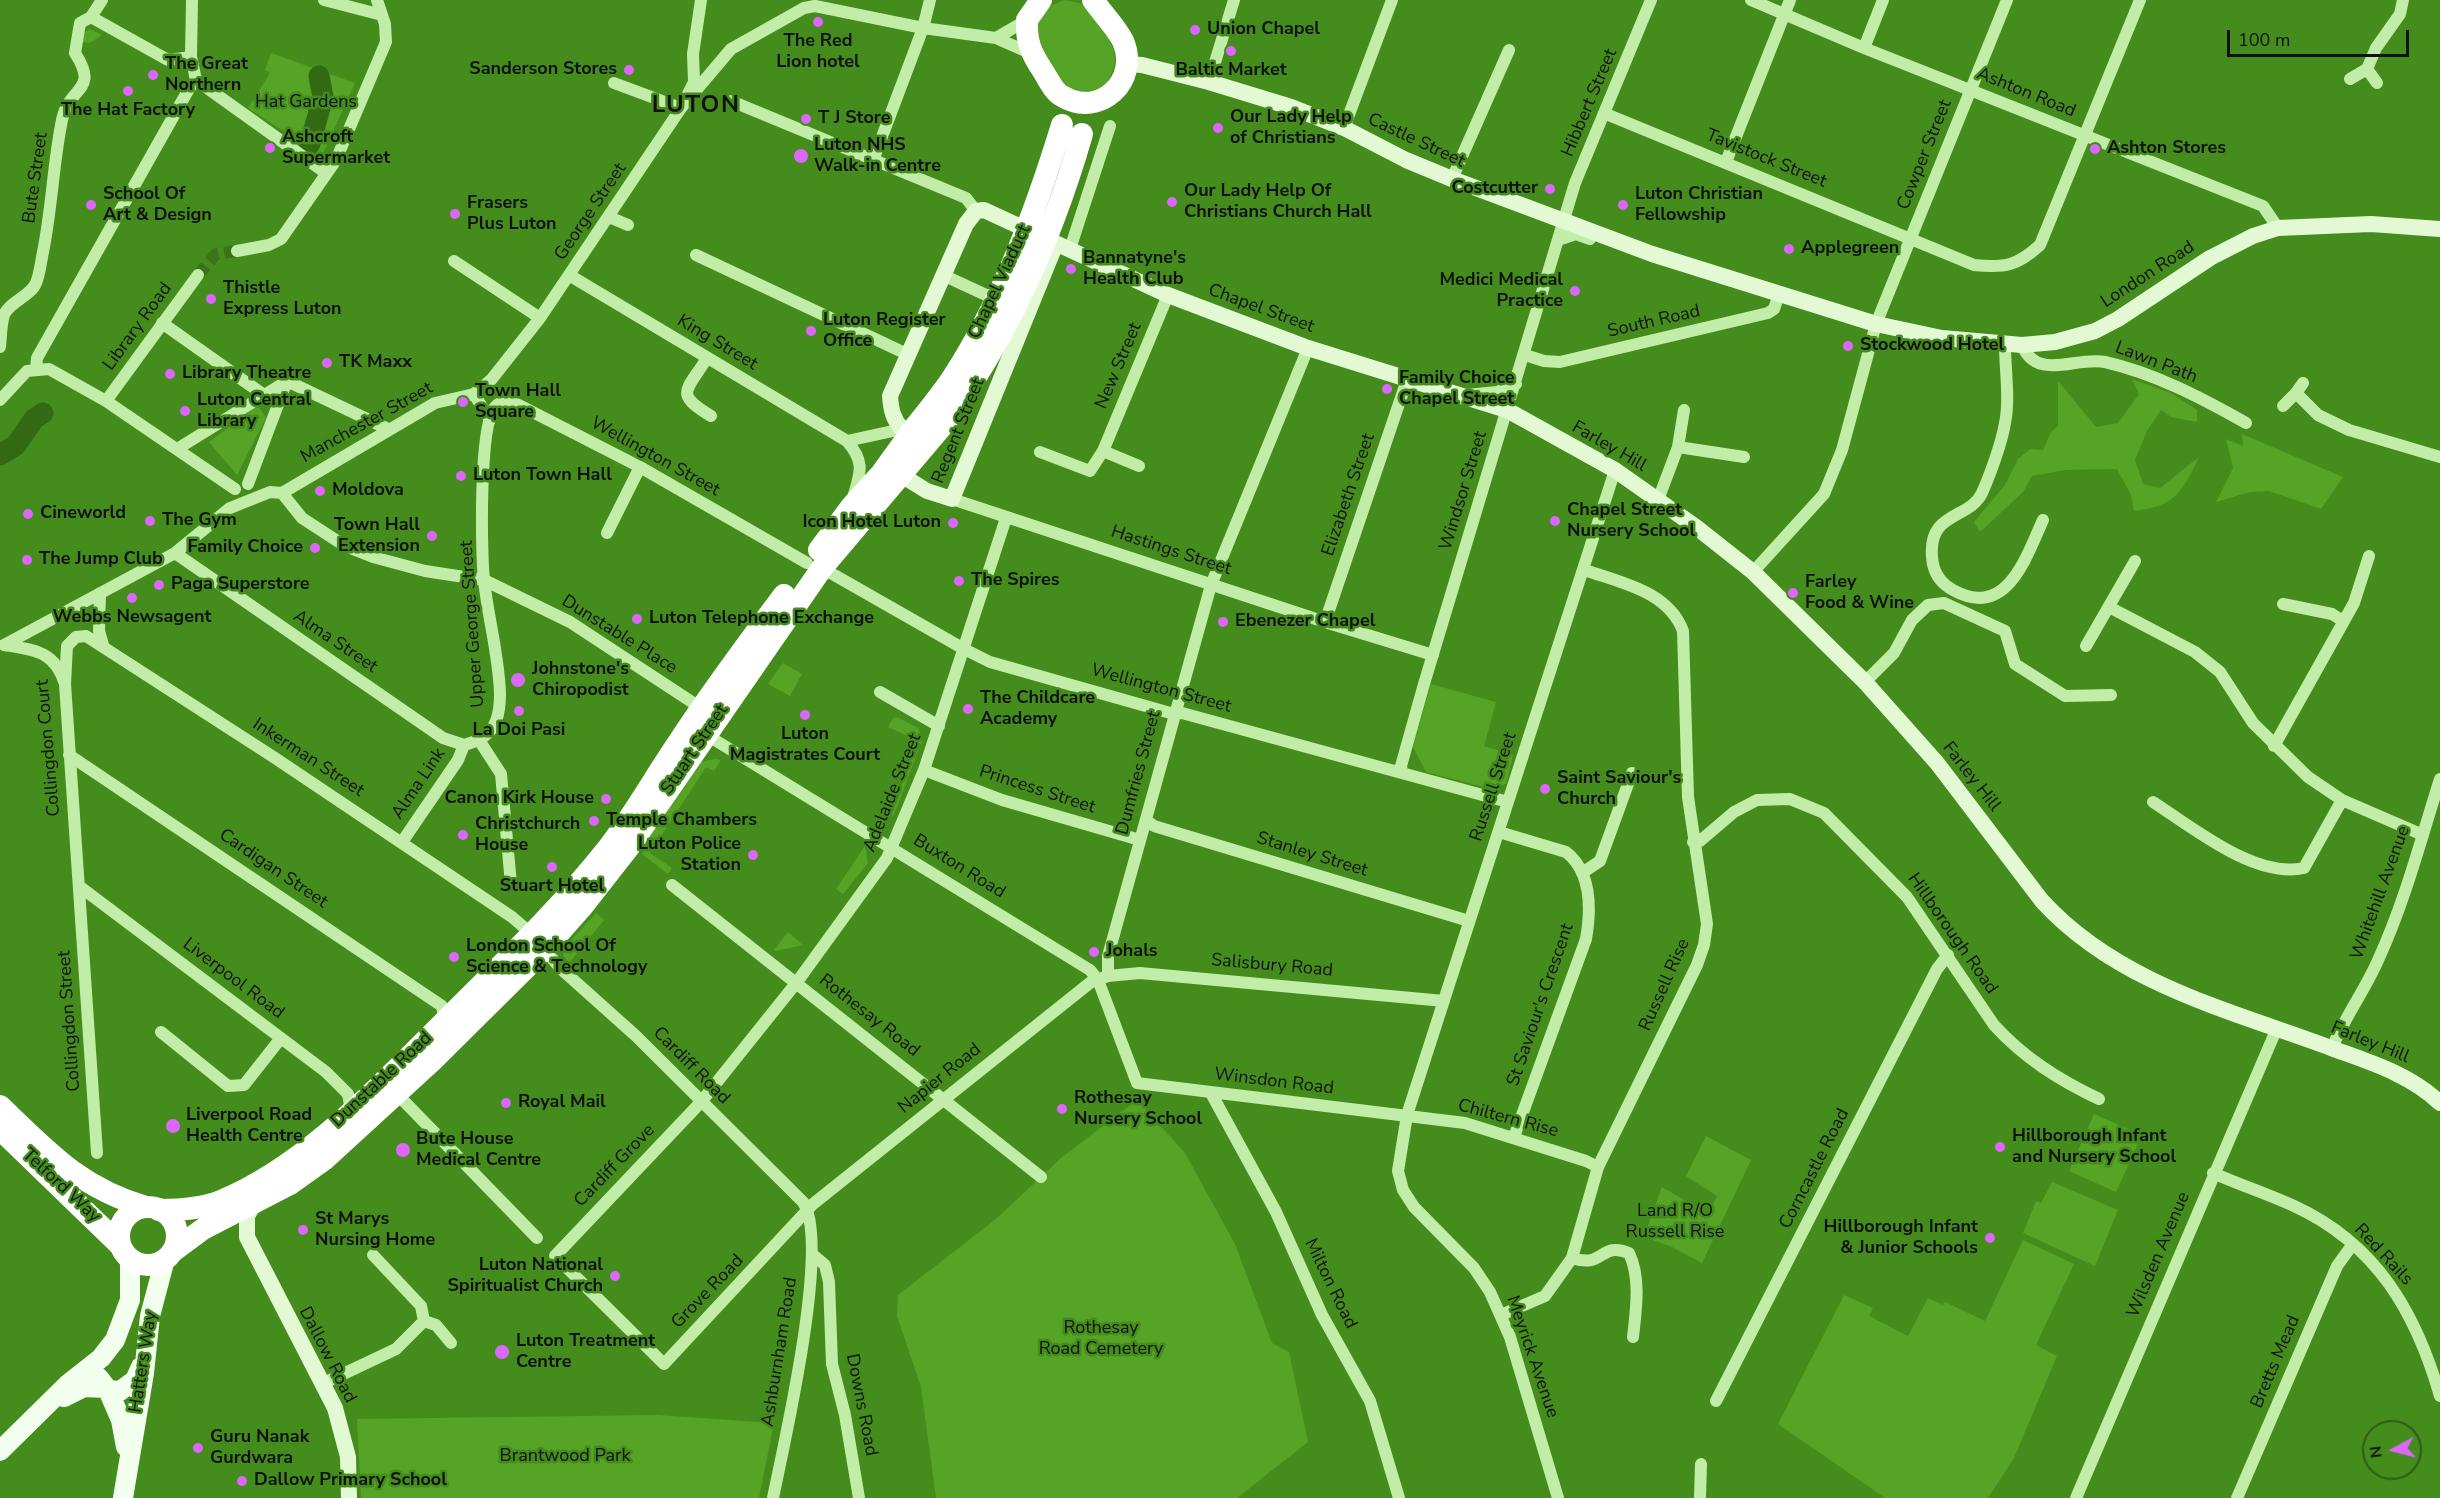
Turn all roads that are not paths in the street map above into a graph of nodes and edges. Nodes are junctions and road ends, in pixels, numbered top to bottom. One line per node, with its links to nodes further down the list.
1 (102, 0): 20 (street, Bute Street)
2 (192, 0): 27 (street)
3 (324, 0): 19 (street)
4 (377, 0): 19 (street)
5 (701, 0): 39 (street, George Street)
6 (930, 0): 22 (street)
7 (1041, 0): 21 (highway)
8 (1093, 0): 28 (highway)
9 (1234, 0): 32 (street)
10 (1392, 0): 42 (street)
11 (1651, 0): 40 (street, Hibbert Street)
12 (1751, 0): 18 (street, Ashton Road)
13 (1790, 0): 18 (street)
14 (1883, 0): 24 (street)
15 (2007, 0): 35 (street, Cowper Street)
16 (2140, 0): 44 (street, Tavistock Street)
17 (2403, 0): 29 (street)
18 (1785, 13): 24 (street, Ashton Road); 46 (street)
19 (382, 15): 47 (street)
20 (91, 17): 27 (street); 73 (street, Bute Street)
21 (1027, 20): 23 (street); 26 (highway)
22 (923, 28): 23 (street); 39 (street); 45 (street)
23 (996, 38): 26 (street)
24 (1864, 48): 35 (street, Ashton Road)
25 (1509, 50): 48 (street)
26 (1030, 53): 36 (highway)
27 (191, 57): 31 (street)
28 (1126, 64): 32 (main road, Castle Street); 38 (highway)
29 (2367, 69): 30 (street); 34 (street)
30 (2350, 79)
31 (196, 80): 47 (street); 78 (street)
32 (1209, 81): 42 (main road, Castle Street)
33 (614, 83): 39 (street)
34 (2377, 83)
35 (1971, 91): 44 (street, Ashton Road); 55 (street, Cowper Street)
36 (1060, 95): 38 (highway); 43 (highway)
37 (731, 101): 45 (street, Chapel Street)
38 (1098, 103): 43 (highway)
39 (681, 108): 50 (street, George Street)
40 (1606, 114): 46 (street, Tavistock Street); 51 (street, Hibbert Street)
41 (1110, 126): 57 (street)
42 (1344, 128): 48 (main road, Castle Street)
43 (1072, 129): 93 (highway, Chapel Viaduct, bridge); 94 (highway, Chapel Viaduct, bridge)
44 (2083, 136): 53 (street, Ashton Road); 55 (street, Tavistock Street)
45 (874, 158): 49 (street, Chapel Street)
46 (1726, 162): 55 (street, Tavistock Street)
47 (326, 173): 58 (street)
48 (1452, 179): 51 (main road, Castle Street)
49 (976, 211): 57 (main road, Chapel Street); 64 (main road)
50 (609, 217): 52 (street); 63 (street, George Street)
51 (1564, 221): 56 (street, Windsor Street); 59 (main road, Castle Street)
52 (628, 225)
53 (2278, 228): 54 (main road, London Road); 72 (main road, London Road)
54 (2440, 229)
55 (1911, 238): 70 (street, Cowper Street)
56 (1558, 240): 59 (street, Castle Street); 76 (street, Windsor Street)
57 (1063, 247): 66 (main road, Chapel Street); 67 (main road, Regent Street)
58 (237, 251)
59 (1652, 254): 65 (main road, Castle Street)
60 (696, 255): 75 (street)
61 (454, 261): 68 (street)
62 (198, 275): 69 (street, Library Road)
63 (569, 275): 68 (street, George Street); 77 (street, King Street)
64 (945, 276): 67 (street); 75 (main road)
65 (1779, 294): 70 (main road, Castle Street); 76 (street, South Road)
66 (1168, 296): 74 (main road, Chapel Street); 99 (street, New Street)
67 (1027, 314): 110 (main road, Regent Street)
68 (540, 318): 82 (street, George Street)
69 (162, 323): 83 (street); 86 (street, Library Road)
70 (1876, 324): 71 (main road, London Road); 121 (street, Cowper Street)
71 (2004, 345): 72 (main road, London Road); 114 (street)
72 (2022, 345): 92 (street, Lawn Path)
73 (0, 347)
74 (1308, 348): 79 (main road, Chapel Street); 123 (street, Dumfries Street)
75 (909, 355): 94 (main road)
76 (1525, 355): 81 (street, Windsor Street)
77 (707, 358): 90 (street); 96 (street, King Street)
78 (36, 369): 85 (street); 86 (street)
79 (1407, 380): 84 (main road, Chapel Street); 128 (street, Elizabeth Street)
80 (287, 381): 83 (street); 95 (street); 107 (street)
81 (1516, 384): 84 (street, Chapel Street); 89 (street, Windsor Street)
82 (474, 394): 91 (street); 95 (street, Manchester Street)
83 (264, 395): 98 (street)
84 (1457, 395): 89 (main road, Chapel Street)
85 (0, 400)
86 (106, 401): 98 (street)
87 (2283, 406): 102 (street)
88 (1684, 410): 97 (street)
89 (1507, 411): 105 (main road, Farley Hill); 133 (street, Windsor Street)
90 (711, 416)
91 (490, 420): 104 (street, Wellington Street); 122 (street, Upper George Street)
92 (2246, 423)
93 (944, 424): 106 (highway, Stuart Street)
94 (909, 428): 96 (street); 112 (highway, Stuart Street)
95 (388, 429): 109 (street, Manchester Street)
96 (847, 441): 112 (street)
97 (1678, 447): 101 (street); 111 (street)
98 (177, 449): 108 (street)
99 (1103, 451): 100 (street); 103 (street)
100 (1040, 452)
101 (1744, 457)
102 (2440, 457)
103 (1139, 466)
104 (640, 467): 115 (street); 119 (street, Wellington Street)
105 (1615, 470): 111 (main road, Farley Hill); 120 (street, Russell Street)
106 (902, 475): 110 (main road, Hastings Street); 119 (highway, Stuart Street)
107 (248, 484)
108 (235, 489)
109 (282, 493): 116 (street, Manchester Street); 122 (street, Dunstable Place)
110 (952, 499): 113 (street, Hastings Street)
111 (1658, 500): 121 (main road, Farley Hill)
112 (851, 507): 119 (highway, Stuart Street)
113 (1006, 518): 123 (street, Hastings Street); 132 (street, Adelaide Street)
114 (2043, 520)
115 (607, 533)
116 (175, 553): 124 (street, Manchester Street); 143 (street, Alma Street)
117 (2369, 555): 127 (street)
118 (2135, 561): 126 (street)
119 (815, 565): 132 (street, Wellington Street); 138 (highway, Stuart Street); 141 (highway, Stuart Street)
120 (1585, 570): 152 (street, Russell Street); 158 (street, Russell Rise)
121 (1753, 572): 134 (main road, Farley Hill)
122 (484, 580): 138 (street, Dunstable Place); 142 (street, Upper George Street)
123 (1211, 585): 128 (street, Hastings Street); 139 (street, Dumfries Street)
124 (99, 593): 129 (street); 130 (street, Manchester Street)
125 (2283, 604): 127 (street)
126 (2109, 607): 131 (street); 144 (street)
127 (2343, 621): 144 (street)
128 (1325, 622): 133 (street, Hastings Street)
129 (103, 645): 135 (street); 157 (street, Inkerman Street)
130 (2, 646): 135 (street, Collingdon Court)
131 (2086, 646)
132 (964, 650): 139 (street, Wellington Street); 140 (street, Adelaide Street)
133 (1433, 655): 147 (street, Windsor Street)
134 (1864, 682): 137 (street); 171 (main road, Farley Hill)
135 (64, 684): 145 (street, Collingdon Court)
136 (880, 692): 140 (street)
137 (2111, 695)
138 (701, 708): 165 (highway, Stuart Street)
139 (1174, 714): 147 (street, Wellington Street); 153 (street, Dumfries Street)
140 (939, 726): 146 (street, Adelaide Street)
141 (705, 734): 159 (street, Buxton Road); 165 (highway, Stuart Street)
142 (479, 740): 143 (street); 161 (street)
143 (464, 745): 157 (street, Alma Link)
144 (2274, 746): 150 (street)
145 (69, 755): 163 (street, Collingdon Court); 170 (street, Cardigan Street)
146 (924, 770): 156 (street, Princess Street); 159 (street, Adelaide Street)
147 (1402, 772): 152 (street, Wellington Street)
148 (1632, 773): 160 (street)
149 (2440, 779): 155 (street, Whitehill Avenue)
150 (2342, 800): 151 (street); 155 (street)
151 (2152, 801)
152 (1508, 802): 154 (street, Russell Street)
153 (1146, 820): 156 (street, Dumfries Street); 164 (street, Stanley Street)
154 (1499, 832): 160 (street, St Saviour's Crescent); 164 (street, Russell Street)
155 (2422, 835): 174 (street, Whitehill Avenue)
156 (1140, 840): 167 (street, Dumfries Street)
157 (402, 842): 165 (street, Inkerman Street)
158 (1693, 842): 166 (street, Hillborough Road); 188 (street, Russell Rise)
159 (892, 848): 167 (street, Buxton Road); 168 (street, Adelaide Street)
160 (1582, 873): 186 (street, St Saviour's Crescent)
161 (511, 884)
162 (672, 885): 168 (street, Rothesay Road)
163 (79, 886): 173 (street, Liverpool Road); 187 (street, Collingdon Street)
164 (1469, 921): 169 (street, Russell Street)
165 (538, 943): 170 (highway, Stuart Street); 175 (highway, Stuart Street); 180 (street, Cardiff Road)
166 (1948, 955): 179 (street, Hillborough Road); 213 (street, Corncastle Road)
167 (1103, 978): 169 (street, Salisbury Road); 176 (street, Winsdon Road); 178 (street, Napier Road)
168 (797, 982): 178 (street, Rothesay Road); 180 (street, Adelaide Street)
169 (1444, 1001): 184 (street, Russell Street)
170 (445, 1021): 183 (highway, Dunstable Road)
171 (2277, 1028): 174 (main road, Farley Hill); 189 (street, Wilsden Avenue)
172 (161, 1032): 173 (street)
173 (281, 1038): 183 (street, Liverpool Road)
174 (2332, 1048): 181 (main road, Farley Hill)
175 (430, 1062): 177 (highway, Dunstable Road)
176 (1211, 1093): 184 (street, Winsdon Road); 222 (street, Milton Road)
177 (397, 1094): 191 (highway, Dunstable Road); 196 (street)
178 (944, 1099): 190 (street, Rothesay Road); 193 (street, Napier Road)
179 (2099, 1100)
180 (701, 1102): 193 (street, Cardiff Road); 202 (street, Cardiff Grove)
181 (2440, 1103)
182 (0, 1106): 192 (highway, Telford Way)
183 (351, 1111): 192 (highway, Dunstable Road)
184 (1407, 1115): 186 (street, Chiltern Rise); 204 (street, Meyrick Avenue)
185 (0, 1129): 198 (highway, Telford Way)
186 (1514, 1137): 188 (street, Chiltern Rise)
187 (97, 1153)
188 (1598, 1167): 203 (street, Russell Rise)
189 (2213, 1173): 197 (street, Red Rails); 225 (street, Wilsden Avenue)
190 (1041, 1177)
191 (254, 1204): 194 (highway, Dunstable Road); 195 (main road)
192 (152, 1208): 198 (highway); 200 (highway)
193 (808, 1210): 199 (street, Ashburnham Road); 202 (street, Grove Road)
194 (213, 1224): 195 (main road); 200 (highway, Dunstable Road)
195 (247, 1237): 210 (main road, Dallow Road)
196 (537, 1238)
197 (2354, 1244): 212 (street, Red Rails); 226 (street, Bretts Mead)
198 (125, 1252): 200 (highway); 208 (main road)
199 (812, 1254): 220 (street, Ashburnham Road); 221 (street, Downs Road)
200 (168, 1256): 209 (main road, Hatters Way)
201 (373, 1256): 205 (street)
202 (555, 1256)
203 (1572, 1258): 204 (street, Russell Rise); 206 (street)
204 (1501, 1315): 223 (street, Meyrick Avenue)
205 (424, 1322): 207 (street); 210 (street)
206 (1634, 1336)
207 (451, 1343)
208 (101, 1358): 211 (main road, Hatters Way); 214 (main road)
209 (144, 1362): 211 (main road); 217 (main road, Hatters Way)
210 (322, 1384): 219 (main road, Dallow Road)
211 (107, 1389): 215 (main road); 217 (main road, Hatters Way)
212 (2440, 1396)
213 (1716, 1401)
214 (0, 1451)
215 (0, 1459)
216 (1701, 1464): 224 (street)
217 (128, 1465): 218 (main road, Hatters Way)
218 (123, 1498)
219 (349, 1498)
220 (773, 1498)
221 (859, 1498)
222 (1398, 1498)
223 (1558, 1498)
224 (1700, 1498)
225 (2076, 1498)
226 (2237, 1498)

